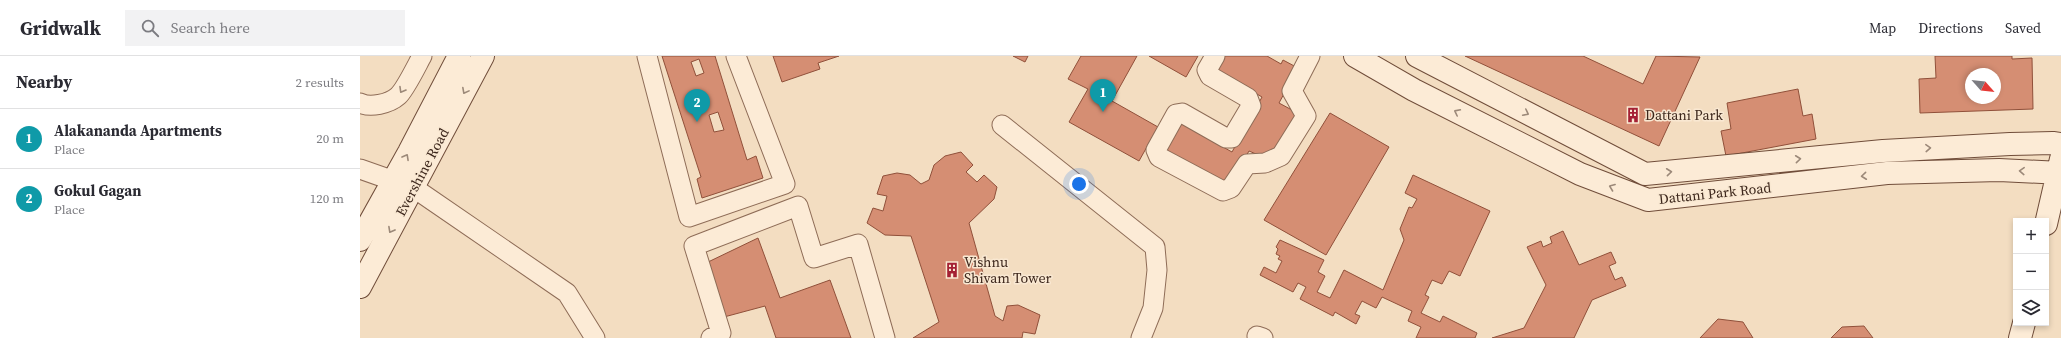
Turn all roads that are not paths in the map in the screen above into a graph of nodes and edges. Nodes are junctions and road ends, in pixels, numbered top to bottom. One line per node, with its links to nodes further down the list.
1 (422, 56): 12 (street, one-way to 12)
2 (459, 56): 23 (street, Evershine Road, one-way to 2)
3 (483, 56): 24 (street, Evershine Road, one-way to 24)
4 (647, 56): 5 (street)
5 (736, 56)
6 (1215, 56): 7 (street)
7 (1310, 56)
8 (1355, 56): 10 (street, Dattani Park Road)
9 (1422, 59): 10 (street); 11 (street)
10 (1414, 90): 14 (street, Dattani Park Road, one-way to 10)
11 (1497, 98): 14 (street); 15 (street, one-way to 15)
12 (360, 103)
13 (1002, 125): 33 (street)
14 (1484, 126): 18 (street, Dattani Park Road)
15 (1552, 126): 18 (street); 22 (street)
16 (2061, 144): 17 (street, Dattani Park Road, one-way to 16)
17 (1883, 151): 21 (street); 22 (street, Dattani Park Road, one-way to 17)
18 (1539, 154): 25 (street, Dattani Park Road, one-way to 18)
19 (2060, 168): 21 (street, Dattani Park Road, one-way to 21); 26 (street)
20 (360, 169): 23 (street)
21 (1887, 173): 25 (street, Dattani Park Road, one-way to 25)
22 (1643, 174): 25 (street)
23 (393, 180): 24 (street); 27 (street, Evershine Road)
24 (414, 188): 28 (street, Evershine Road, one-way to 28); 30 (street)
25 (1645, 199)
26 (2048, 218)
27 (360, 240)
28 (360, 286)
29 (2023, 326): 34 (street)
30 (595, 338)
31 (712, 338): 32 (street)
32 (885, 338)
33 (1141, 338)
34 (2020, 338)

